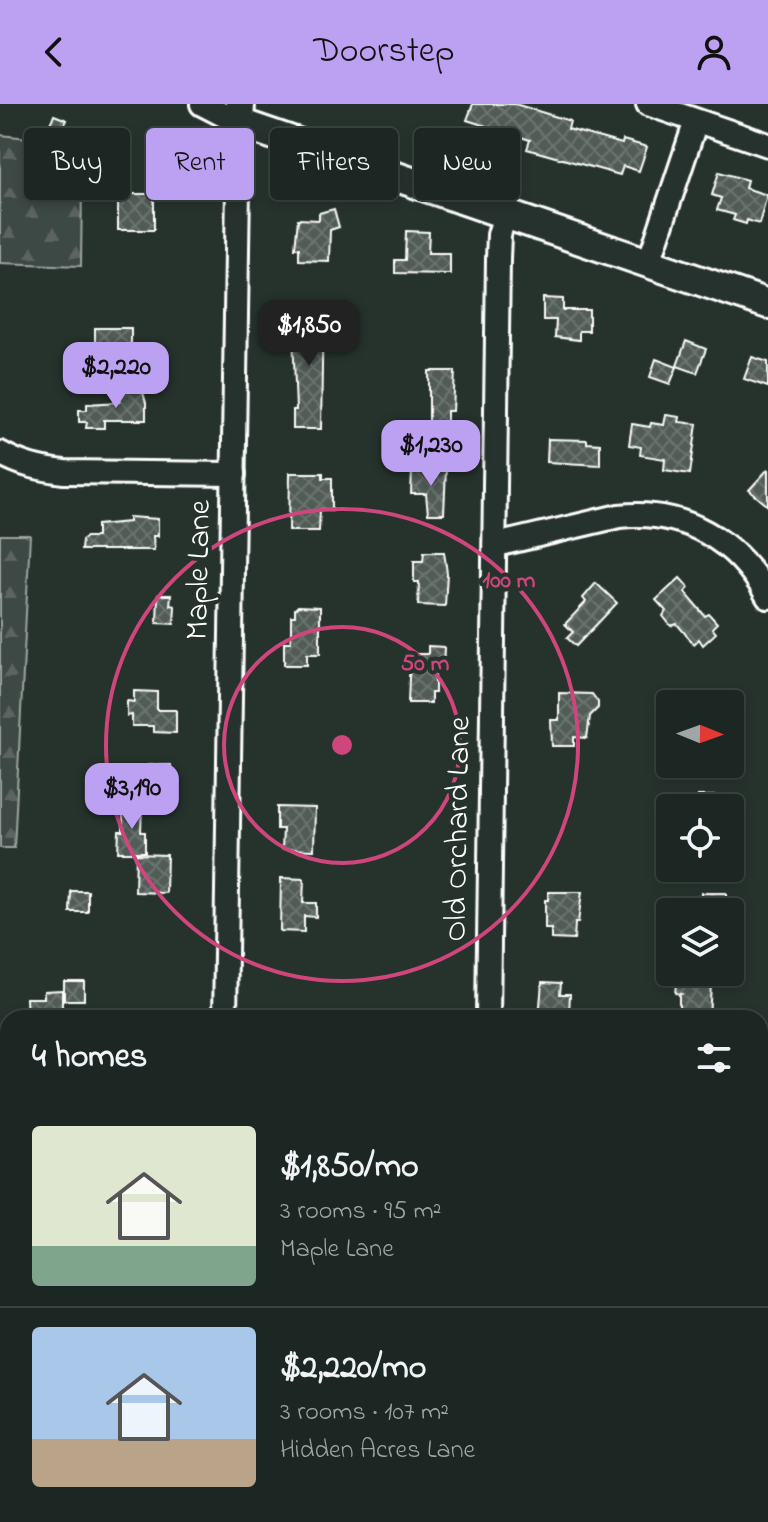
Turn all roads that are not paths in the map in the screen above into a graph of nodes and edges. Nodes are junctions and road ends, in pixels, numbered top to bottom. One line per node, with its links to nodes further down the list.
1 (202, 104): 3 (street)
2 (648, 104): 4 (street)
3 (239, 113): 6 (main road); 10 (street, Maple Lane)
4 (696, 121): 5 (street); 7 (street)
5 (768, 145)
6 (505, 214): 7 (main road); 11 (street, Old Orchard Lane)
7 (649, 262): 8 (main road)
8 (768, 304)
9 (0, 453): 10 (street)
10 (234, 474): 13 (street, Maple Lane)
11 (496, 545): 12 (street); 14 (street, Old Orchard Lane)
12 (768, 597)
13 (225, 1010)
14 (488, 1010)

